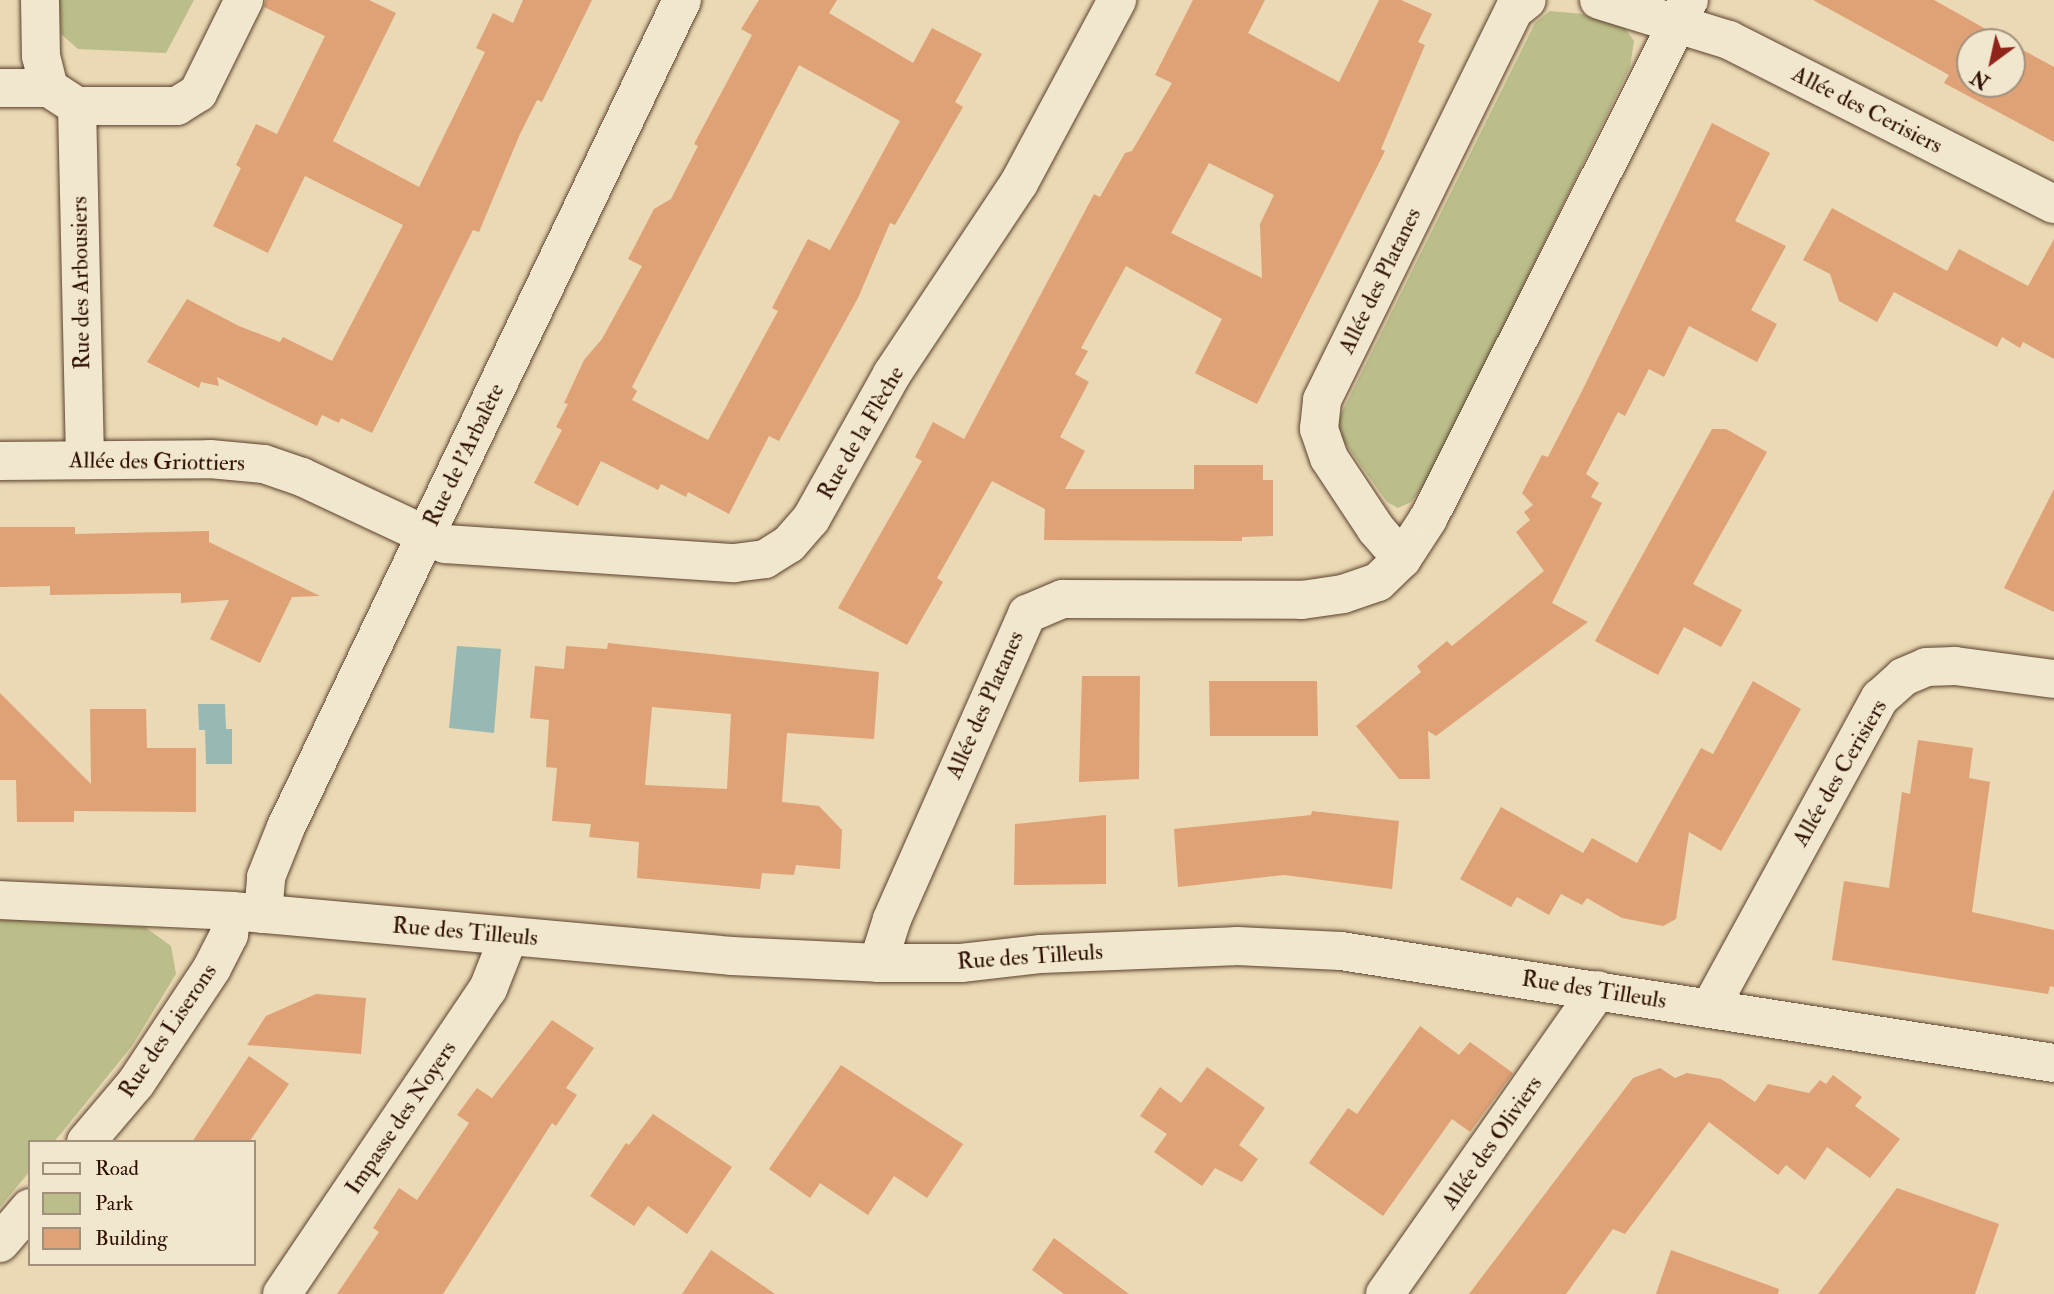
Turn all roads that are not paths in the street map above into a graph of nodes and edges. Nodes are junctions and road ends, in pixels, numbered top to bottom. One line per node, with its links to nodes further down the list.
1 (40, 0): 9 (street, Rue des Arbousiers)
2 (244, 0): 9 (street)
3 (682, 0): 13 (street, Rue de l’Arbalète)
4 (1117, 0): 13 (street, Rue de la Flèche)
5 (1527, 0): 14 (street, Allée des Platanes)
6 (1599, 0): 7 (street)
7 (1684, 11): 10 (street, Allée des Cerisiers); 14 (street, Allée des Platanes)
8 (0, 88): 9 (street)
9 (63, 97): 11 (street, Rue des Arbousiers)
10 (2054, 204)
11 (85, 460): 12 (street, Allée des Griottiers); 13 (street, Allée des Griottiers)
12 (0, 461)
13 (425, 537): 17 (street, Rue de l’Arbalète)
14 (1402, 559): 19 (street, Allée des Platanes)
15 (2054, 679): 21 (street, Allée des Cerisiers)
16 (0, 900): 17 (street, Rue des Tilleuls)
17 (247, 913): 18 (street, Rue des Tilleuls); 23 (street, Rue des Liserons)
18 (509, 936): 19 (street, Rue des Tilleuls); 26 (street, Impasse des Noyers)
19 (878, 963): 20 (street, Rue des Tilleuls)
20 (1598, 990): 21 (street, Rue des Tilleuls); 27 (street, Allée des Oliviers)
21 (1710, 1008): 22 (street, Rue des Tilleuls)
22 (2054, 1063)
23 (88, 1140)
24 (28, 1210): 25 (street)
25 (0, 1243)
26 (282, 1294)
27 (1385, 1294)

